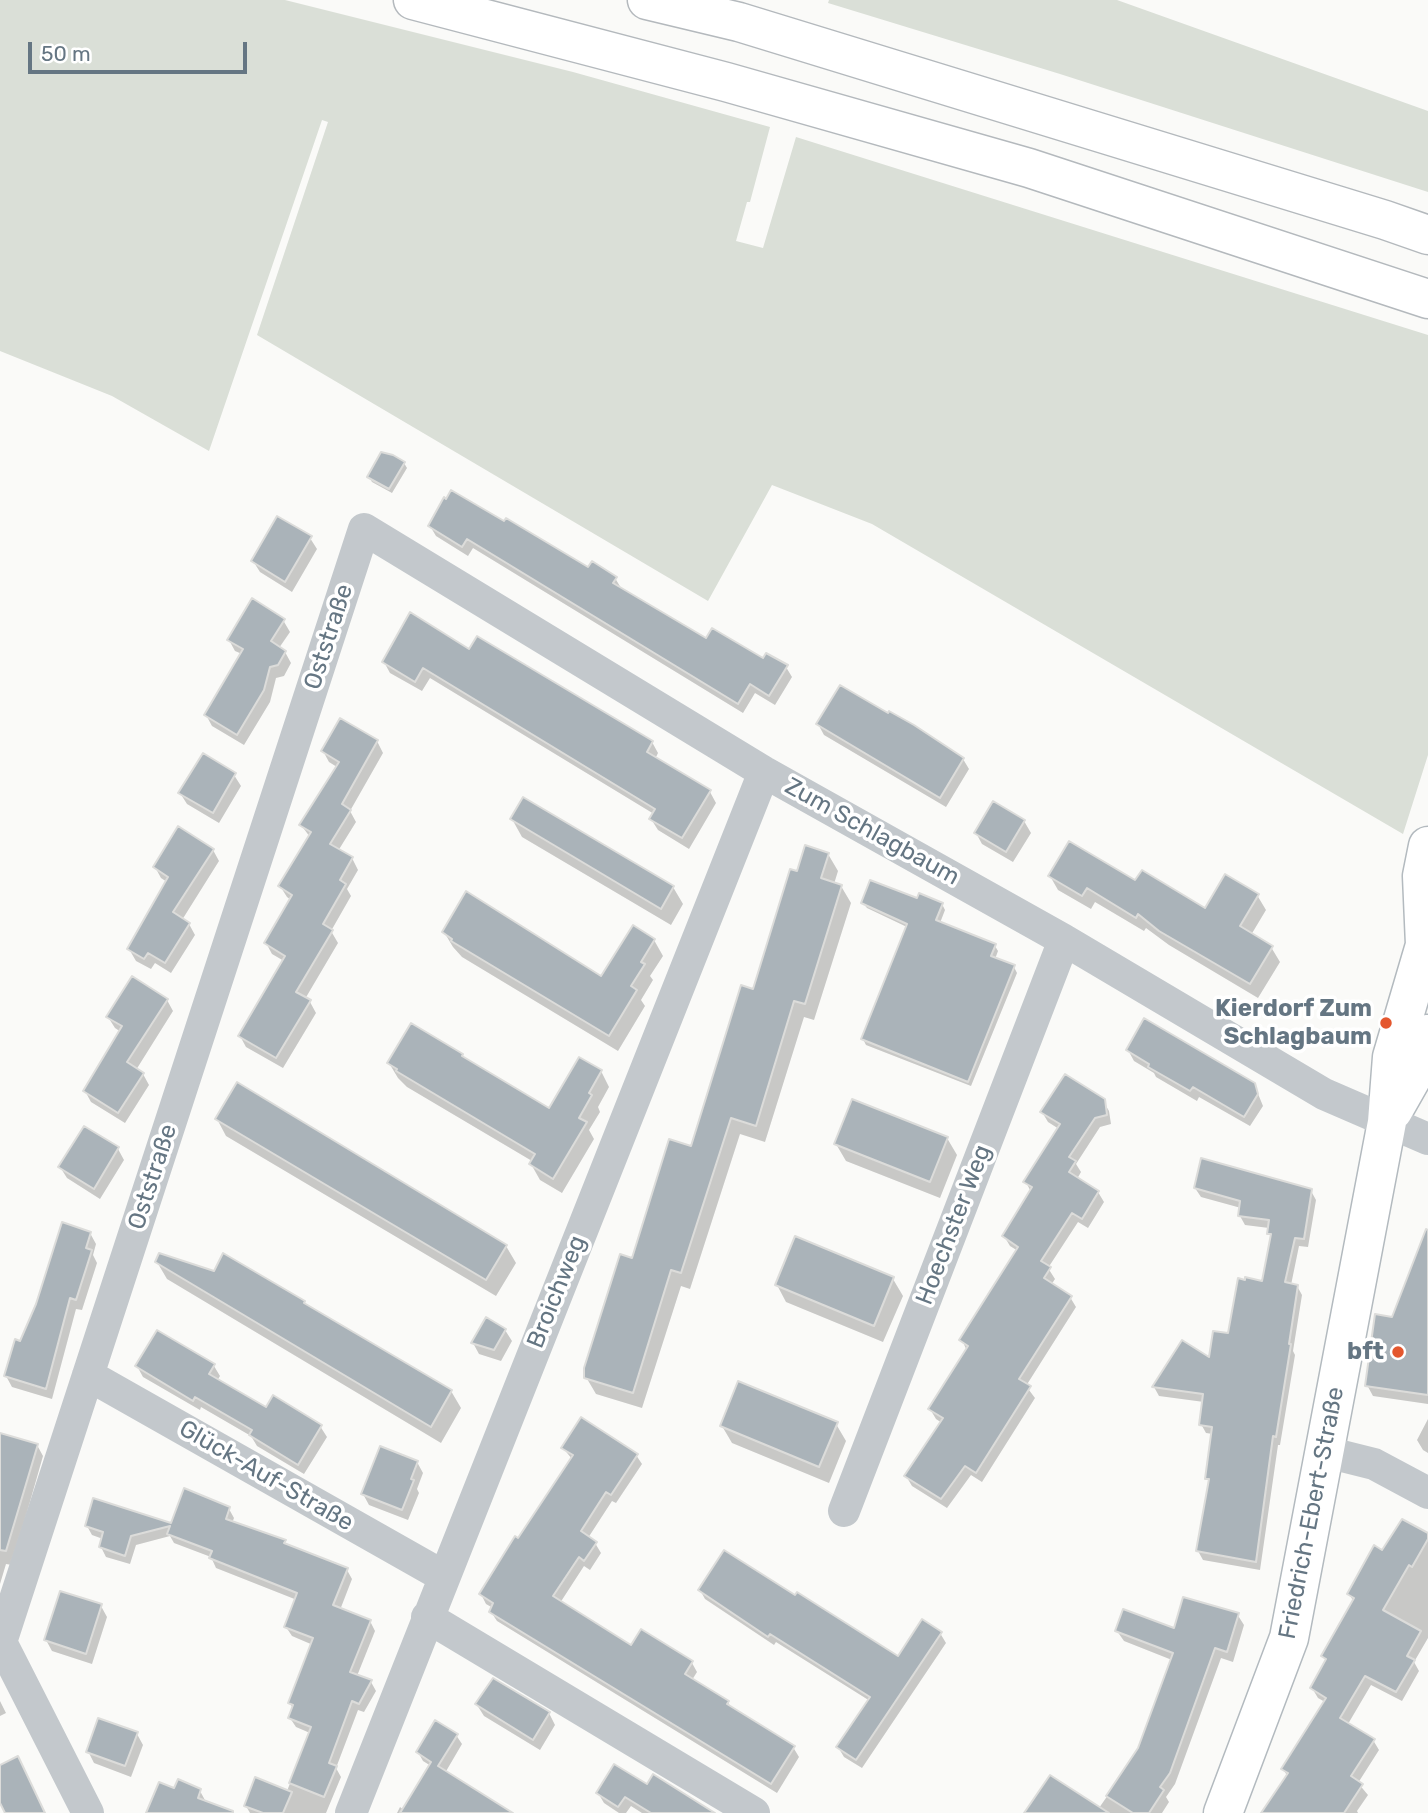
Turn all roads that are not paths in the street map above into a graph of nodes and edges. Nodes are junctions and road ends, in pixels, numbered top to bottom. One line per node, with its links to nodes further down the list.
1 (413, 0): 4 (main road)
2 (647, 0): 3 (main road)
3 (1428, 235)
4 (1428, 299)
5 (364, 529): 6 (street, Zum Schlagbaum); 12 (street, Oststraße)
6 (764, 772): 8 (street, Zum Schlagbaum); 16 (street, Broichweg)
7 (1428, 846): 10 (main road, Friedrich-Ebert-Straße)
8 (1064, 940): 10 (street, Zum Schlagbaum); 15 (street, Hoechster Weg)
9 (1428, 1034): 10 (main road, Friedrich-Ebert-Straße)
10 (1387, 1122): 11 (street, Zum Schlagbaum); 13 (main road, Friedrich-Ebert-Straße)
11 (1428, 1139)
12 (88, 1375): 16 (street, Glück-Auf-Straße); 18 (street, Oststraße)
13 (1326, 1452): 14 (street); 21 (main road, Friedrich-Ebert-Straße)
14 (1428, 1493)
15 (845, 1511)
16 (443, 1576): 17 (street, Broichweg)
17 (427, 1617): 19 (street, Broichweg); 20 (street)
18 (88, 1813)
19 (351, 1813)
20 (754, 1813)
21 (1223, 1813)

